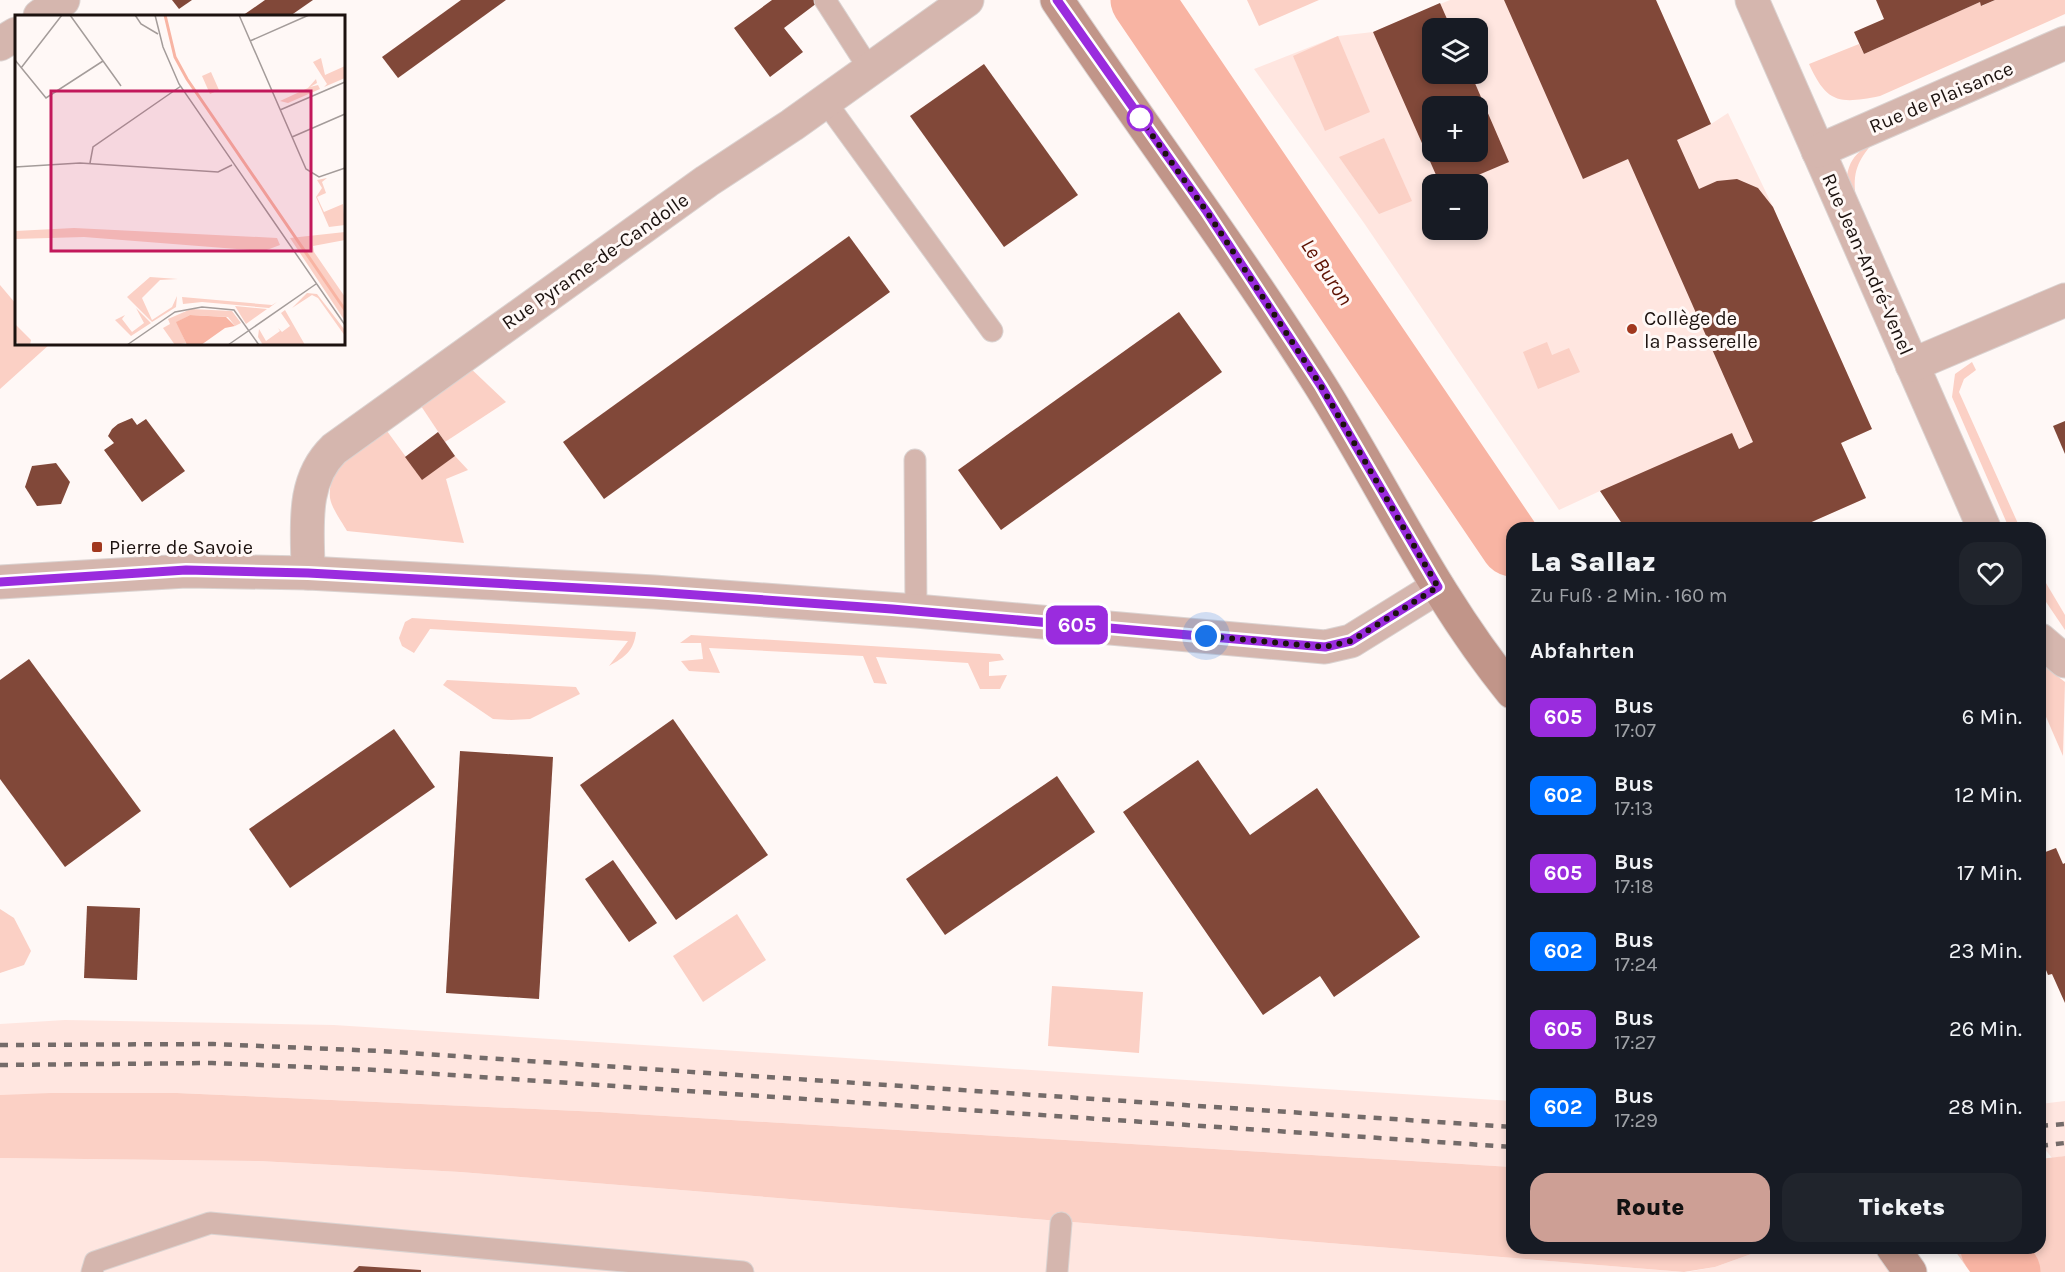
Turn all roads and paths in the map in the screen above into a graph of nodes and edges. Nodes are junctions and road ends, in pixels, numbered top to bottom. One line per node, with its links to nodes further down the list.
1 (63, 0): 6 (street)
2 (825, 0): 10 (lane)
3 (967, 0): 10 (street, Rue Pyrame-de-Candolle)
4 (1057, 0): 20 (main road)
5 (1752, 0): 12 (street, Rue Jean-André-Venel)
6 (41, 15)
7 (15, 35): 8 (street)
8 (0, 44)
9 (2065, 44): 12 (street, Rue de Plaisance)
10 (870, 69): 11 (street, Rue Pyrame-de-Candolle)
11 (825, 101): 14 (lane); 18 (street, Rue Pyrame-de-Candolle)
12 (1818, 151): 15 (street, Rue Jean-André-Venel)
13 (2065, 300): 15 (street)
14 (992, 331)
15 (1912, 365): 17 (street, Rue Jean-André-Venel)
16 (915, 460): 21 (lane)
17 (1981, 522)
18 (308, 573): 19 (street); 21 (street)
19 (0, 582)
20 (1438, 587): 21 (street); 24 (main road)
21 (916, 611)
22 (2046, 645): 23 (street)
23 (2065, 661)
24 (1506, 683)
25 (1061, 1223): 29 (lane)
26 (1897, 1254): 30 (main road)
27 (93, 1272): 28 (lane)
28 (743, 1272)
29 (1057, 1272)
30 (1910, 1272)

